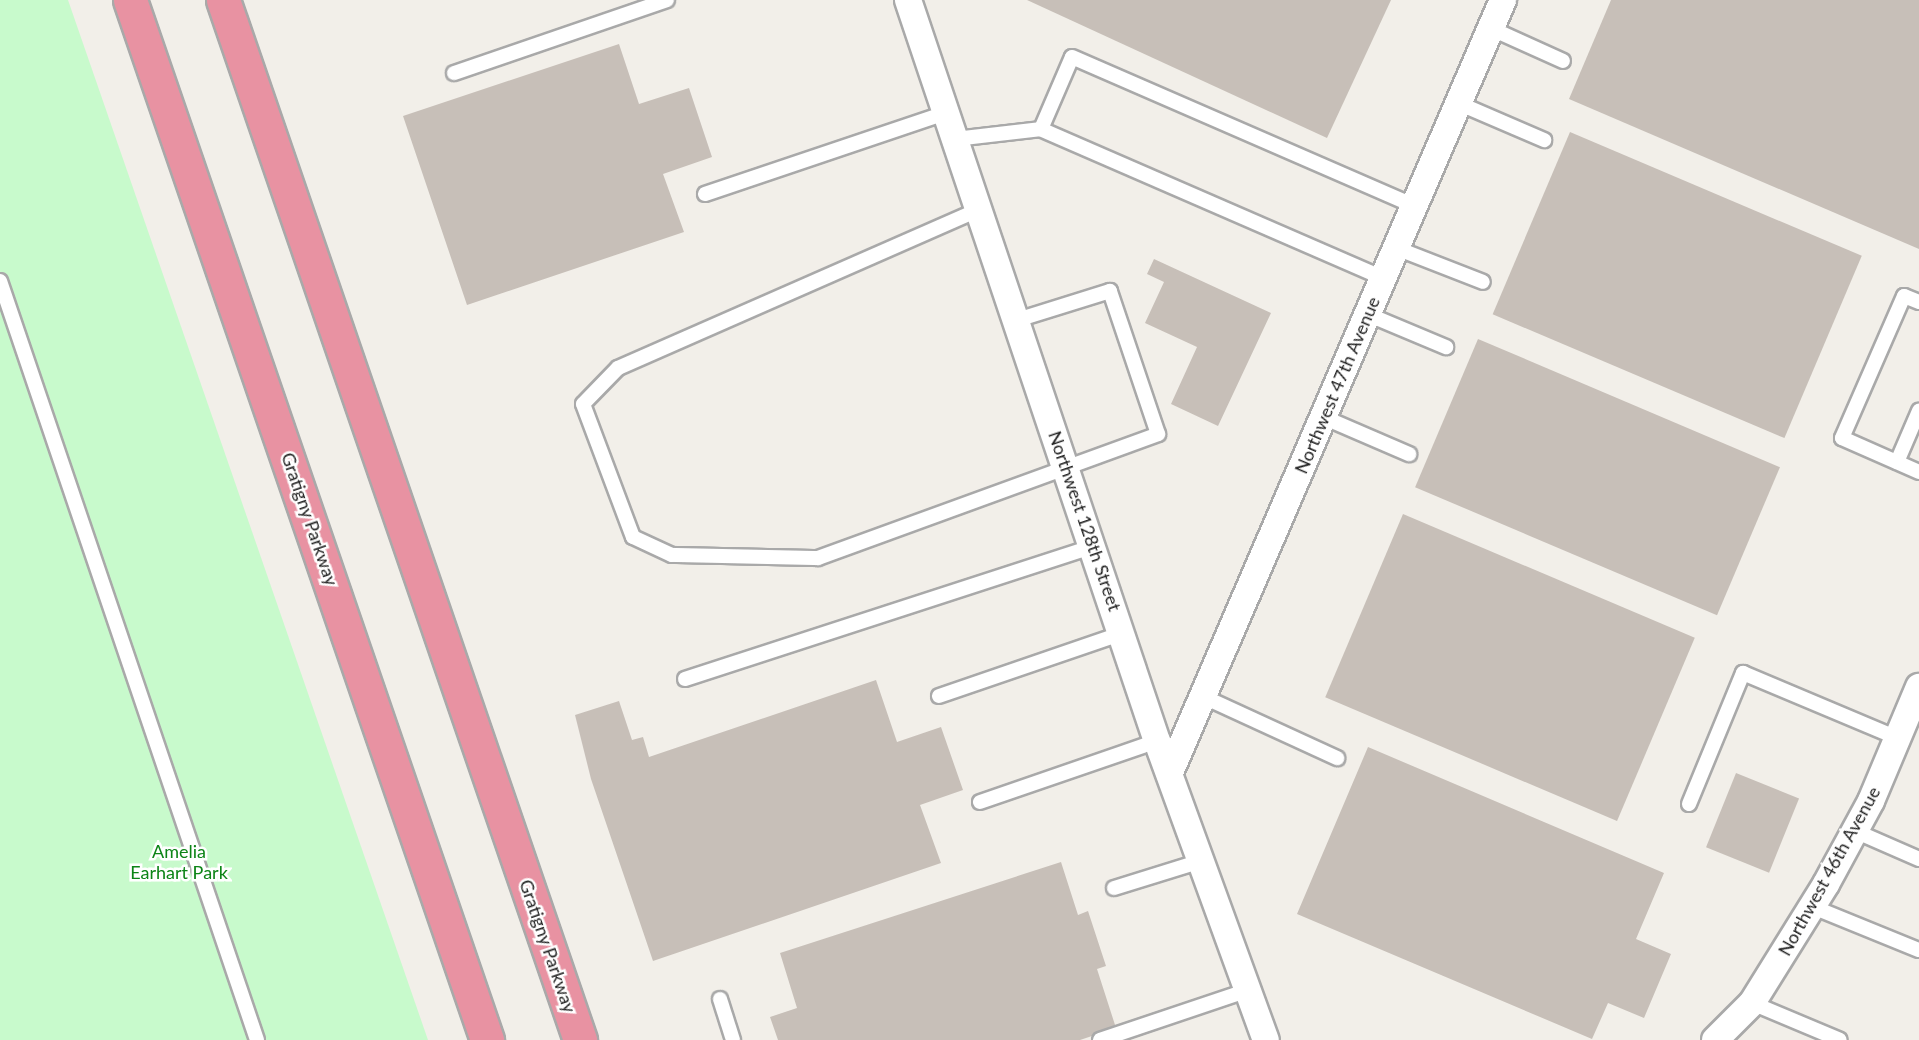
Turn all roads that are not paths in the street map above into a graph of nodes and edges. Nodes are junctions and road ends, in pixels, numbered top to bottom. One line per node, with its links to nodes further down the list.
1 (130, 0): 53 (highway, Gratigny Parkway)
2 (223, 0): 54 (highway, Gratigny Parkway)
3 (667, 0): 8 (lane)
4 (908, 0): 10 (street, Northwest 128th Street)
5 (1503, 0): 6 (street, Northwest 47th Avenue)
6 (1491, 28): 7 (lane); 9 (street, Northwest 47th Avenue)
7 (1563, 61)
8 (454, 73)
9 (1458, 103): 13 (lane); 15 (street, Northwest 47th Avenue)
10 (946, 113): 12 (street, Northwest 128th Street); 14 (lane)
11 (1041, 129): 12 (lane); 15 (lane); 18 (lane)
12 (955, 140): 16 (street, Northwest 128th Street)
13 (1544, 140)
14 (705, 194)
15 (1414, 206): 17 (street, Northwest 47th Avenue)
16 (978, 210): 23 (street, Northwest 128th Street); 29 (lane)
17 (1396, 248): 18 (street, Northwest 47th Avenue); 20 (lane)
18 (1383, 278): 22 (street, Northwest 47th Avenue)
19 (0, 281): 52 (lane)
20 (1483, 282)
21 (1919, 302): 28 (lane)
22 (1367, 314): 24 (lane); 26 (street, Northwest 47th Avenue)
23 (1017, 320): 29 (street, Northwest 128th Street); 29 (lane)
24 (1446, 346)
25 (1919, 411): 28 (lane)
26 (1323, 417): 27 (lane); 36 (street, Northwest 47th Avenue)
27 (1408, 454)
28 (1897, 462): 30 (lane)
29 (1067, 470): 31 (street, Northwest 128th Street)
30 (1919, 471)
31 (1094, 546): 32 (street, Northwest 128th Street); 33 (lane)
32 (1123, 633): 35 (lane); 38 (street, Northwest 128th Street)
33 (685, 679)
34 (1919, 687): 37 (street, Northwest 46th Avenue)
35 (939, 696)
36 (1202, 696): 39 (lane); 40 (street, Northwest 47th Avenue)
37 (1898, 738): 42 (lane); 43 (street, Northwest 46th Avenue)
38 (1157, 741): 40 (street, Northwest 128th Street); 41 (lane)
39 (1337, 758)
40 (1171, 770): 45 (street, Northwest 128th Street)
41 (980, 802)
42 (1689, 804)
43 (1855, 831): 44 (lane); 47 (street, Northwest 46th Avenue)
44 (1919, 859)
45 (1201, 861): 46 (lane); 49 (street, Northwest 128th Street)
46 (1114, 888)
47 (1813, 907): 48 (lane); 51 (street, Northwest 46th Avenue)
48 (1919, 950)
49 (1246, 991): 56 (lane); 57 (street, Northwest 128th Street)
50 (720, 999): 55 (lane)
51 (1752, 1003): 58 (street, Northwest 46th Avenue); 59 (lane)
52 (257, 1040)
53 (487, 1040)
54 (580, 1040)
55 (733, 1040)
56 (1100, 1040)
57 (1266, 1040)
58 (1715, 1040)
59 (1840, 1040)

